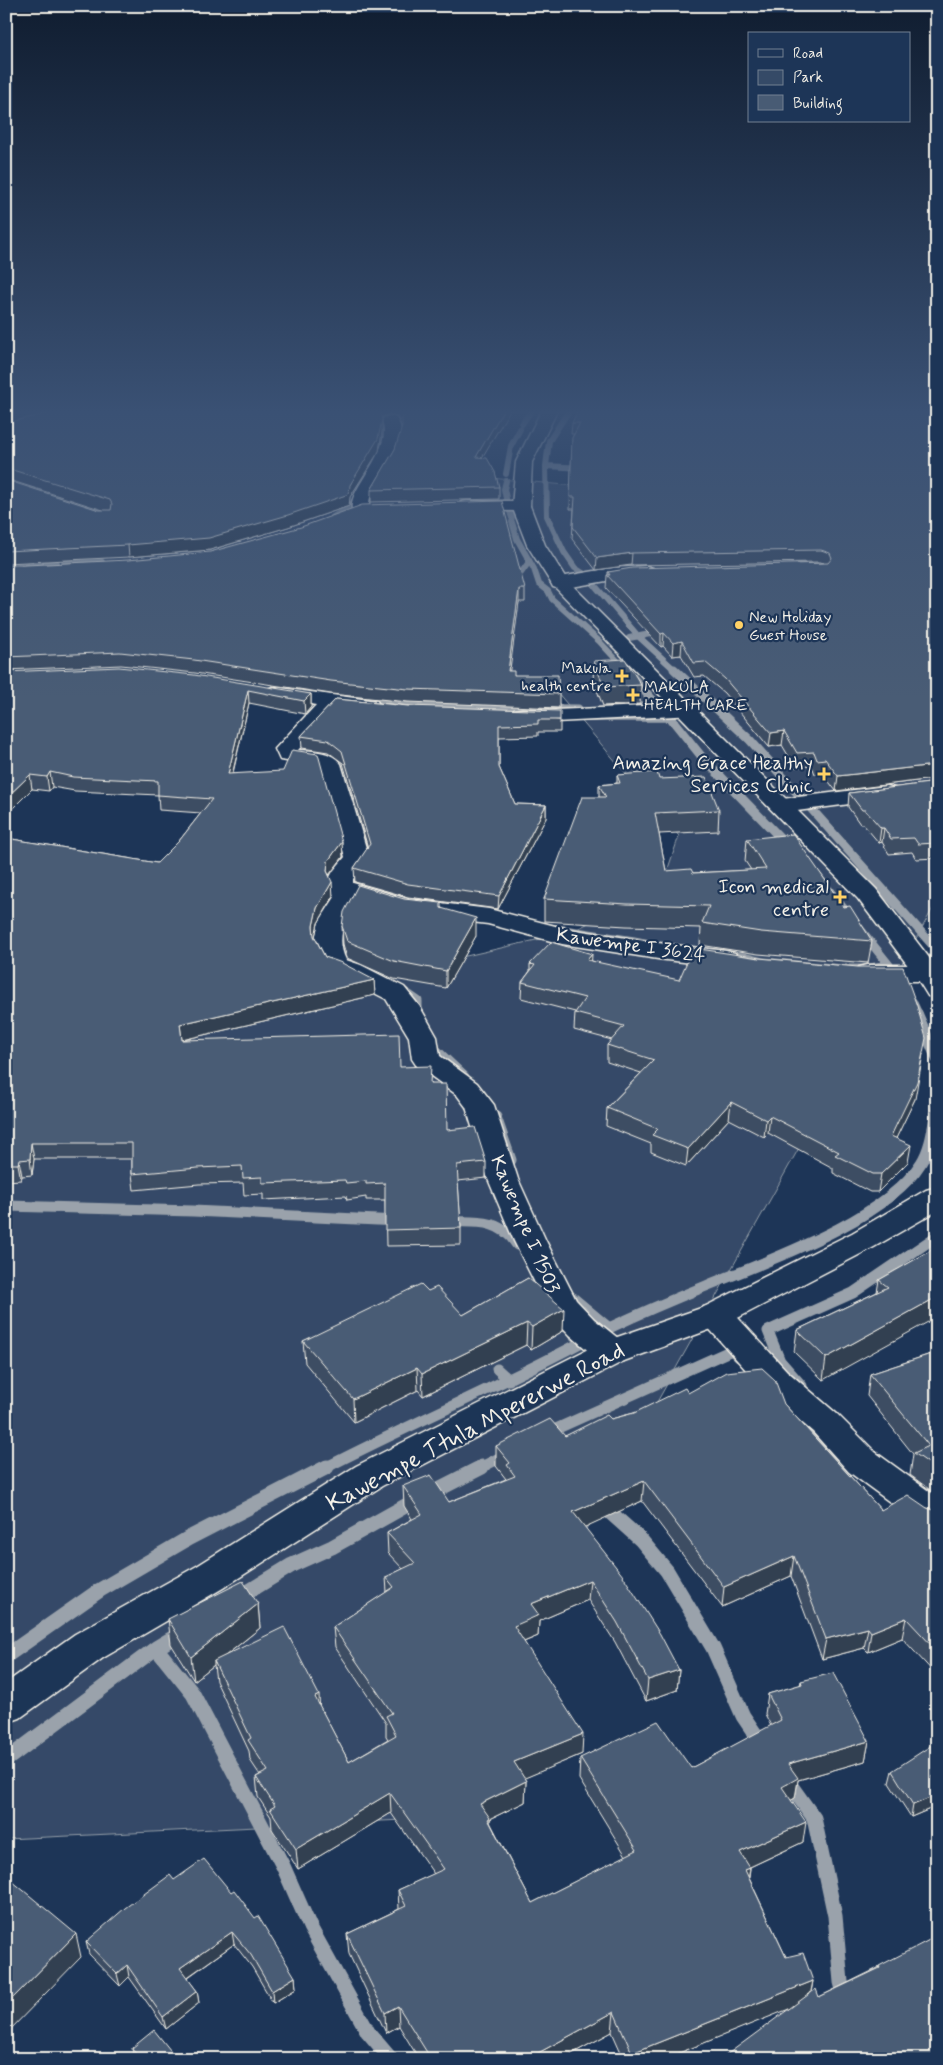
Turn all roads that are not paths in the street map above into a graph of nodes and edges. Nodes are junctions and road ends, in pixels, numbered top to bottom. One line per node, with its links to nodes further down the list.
1 (360, 505): 4 (street)
2 (446, 506): 3 (street)
3 (521, 506): 6 (street)
4 (360, 511)
5 (665, 572): 6 (street)
6 (560, 583): 10 (street)
7 (253, 690): 8 (street)
8 (331, 702): 9 (street); 14 (street)
9 (389, 708)
10 (688, 710): 11 (street); 13 (street)
11 (506, 714)
12 (904, 791): 13 (street)
13 (782, 806): 17 (street)
14 (341, 887): 15 (street, Kawempe I 3624); 20 (street, Kawempe I 1503)
15 (749, 962)
16 (846, 972): 17 (street)
17 (933, 979)
18 (937, 1197): 19 (street, Kawempe Ttula Mpererwe Road)
19 (716, 1315): 20 (street, Kawempe Ttula Mpererwe Road); 21 (street)
20 (612, 1352): 22 (street, Kawempe Ttula Mpererwe Road)
21 (937, 1517)
22 (6, 1706)

